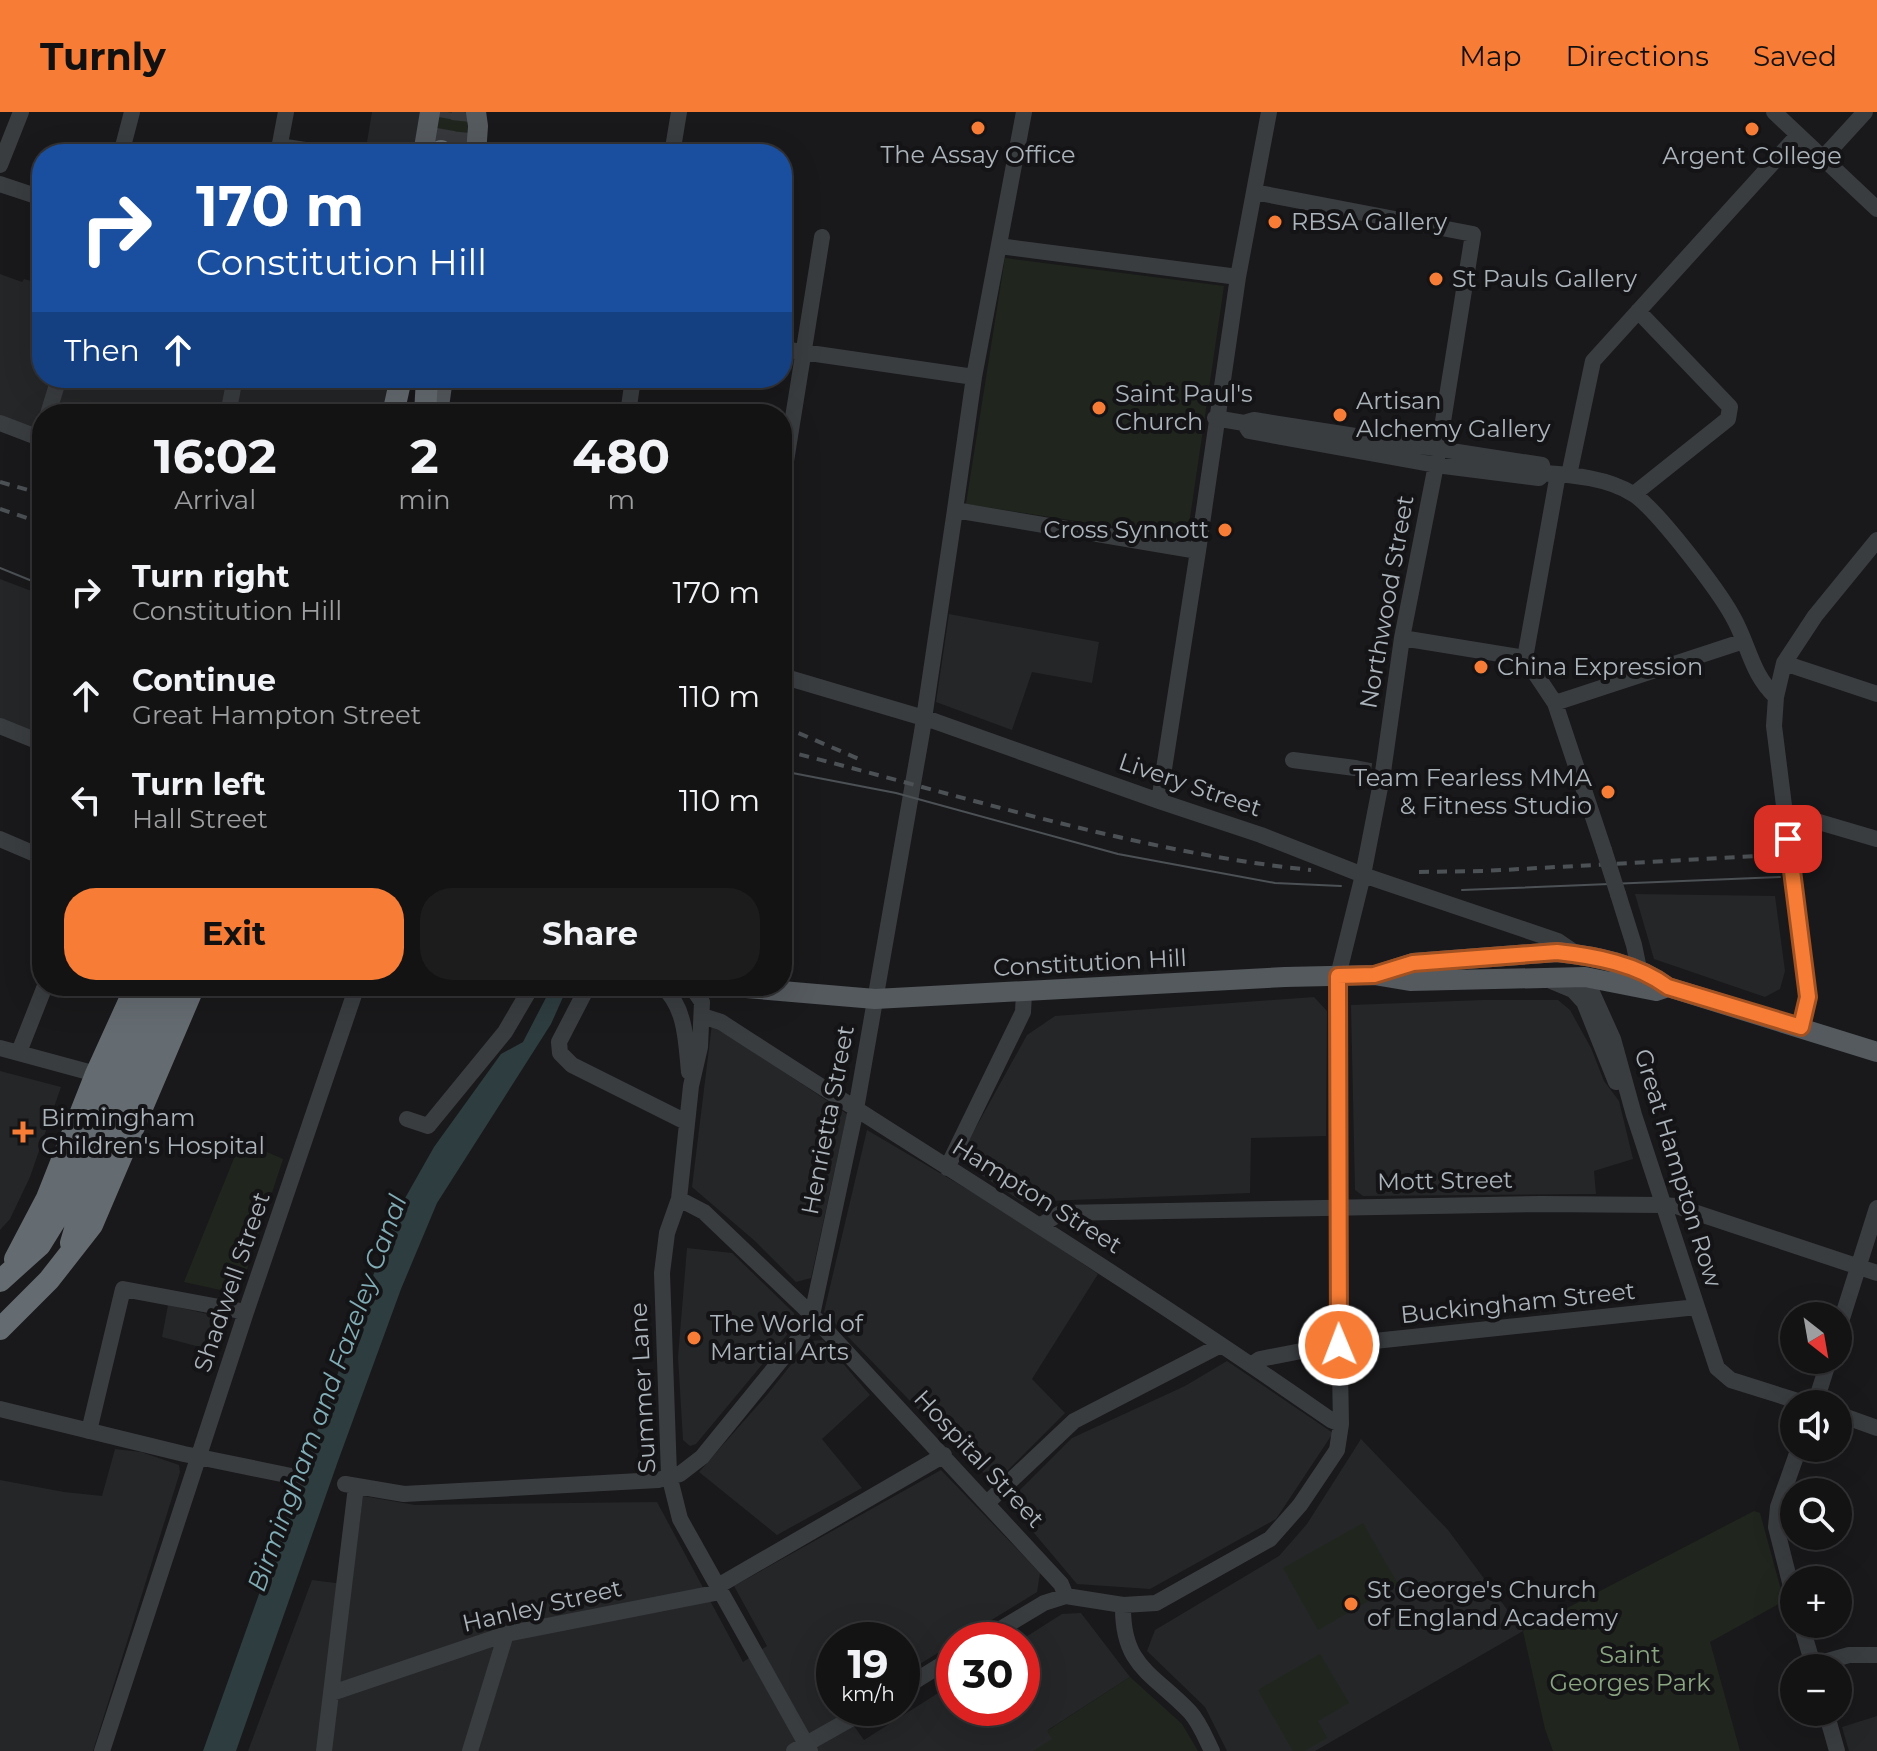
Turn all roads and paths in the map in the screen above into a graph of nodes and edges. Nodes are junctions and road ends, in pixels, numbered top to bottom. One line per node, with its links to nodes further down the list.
1 (21, 112): 18 (street)
2 (132, 112): 12 (street)
3 (286, 112): 13 (street)
4 (430, 112): 14 (main road)
5 (476, 112): 15 (main road)
6 (679, 112): 16 (street)
7 (1024, 112): 24 (street, Henrietta Street)
8 (1269, 112): 20 (street)
9 (1774, 112): 11 (street)
10 (1865, 112): 17 (street)
11 (1798, 135): 17 (street); 26 (street)
12 (124, 144)
13 (280, 144)
14 (441, 144)
15 (477, 144)
16 (674, 144)
17 (1823, 158): 22 (street)
18 (0, 165)
19 (0, 184): 21 (street)
20 (1254, 192): 25 (street); 34 (street, Northwood Street)
21 (32, 195)
22 (1877, 209)
23 (822, 237): 28 (street)
24 (999, 246): 25 (street); 29 (street, Henrietta Street)
25 (1238, 277): 30 (street)
26 (1638, 311): 35 (street); 36 (street)
27 (792, 350): 28 (street)
28 (805, 352): 29 (street); 32 (street)
29 (974, 377): 37 (street, Henrietta Street)
30 (1215, 418): 34 (street); 39 (street)
31 (0, 423): 33 (street)
32 (792, 428)
33 (32, 434)
34 (1437, 457): 35 (street); 40 (street, Northwood Street)
35 (1557, 474): 36 (street); 42 (street)
36 (1634, 494): 41 (street)
37 (955, 510): 39 (street); 48 (street, Henrietta Street)
38 (1877, 540): 43 (street)
39 (1198, 551): 53 (street)
40 (1402, 638): 42 (street); 58 (street, Northwood Street)
41 (1744, 641): 46 (street); 47 (street)
42 (1525, 658): 47 (street)
43 (1784, 663): 45 (street); 46 (street)
44 (792, 679): 48 (street, Livery Street)
45 (1877, 694)
46 (1776, 697): 54 (street)
47 (1555, 703): 61 (street, bridge)
48 (924, 718): 53 (street, Livery Street); 81 (street, Henrietta Street)
49 (0, 726): 50 (street)
50 (32, 739)
51 (1293, 760): 52 (street)
52 (1355, 768)
53 (1159, 801): 58 (street, Livery Street)
54 (1785, 812): 56 (street); 83 (street)
55 (0, 839): 57 (street)
56 (1877, 839)
57 (32, 853)
58 (1363, 875): 59 (street, Livery Street); 63 (street, Northwood Street)
59 (1577, 954): 60 (main road, Constitution Hill); 61 (main road, Constitution Hill)
60 (1461, 961): 62 (main road, Constitution Hill); 65 (main road, Constitution Hill)
61 (1639, 969): 66 (main road, Constitution Hill)
62 (1374, 975): 63 (main road, Constitution Hill); 64 (main road, Constitution Hill)
63 (1338, 976): 69 (main road, Constitution Hill); 96 (street, Northwood Street)
64 (1544, 977): 65 (main road, Constitution Hill); 90 (street)
65 (1585, 977): 66 (main road); 90 (street, Great Hampton Row)
66 (1668, 987): 83 (main road)
67 (792, 989): 70 (main road, Constitution Hill)
68 (792, 992): 70 (main road, Constitution Hill)
69 (1024, 993): 81 (main road, Constitution Hill); 93 (street)
70 (809, 994): 81 (main road, Constitution Hill)
71 (41, 996): 85 (street)
72 (142, 996): 87 (highway)
73 (144, 996): 99 (highway)
74 (144, 996): 102 (highway)
75 (189, 996): 99 (highway)
76 (354, 996): 105 (street, Shadwell Street)
77 (526, 996): 91 (street)
78 (583, 996): 92 (street)
79 (673, 996): 88 (street, Summer Lane)
80 (700, 996): 82 (street, Summer Lane)
81 (875, 999): 89 (street, Henrietta Street)
82 (702, 1016): 88 (street, Summer Lane); 89 (street, Hampton Street)
83 (1801, 1027): 86 (main road)
84 (0, 1048): 85 (street)
85 (19, 1052): 87 (street)
86 (1877, 1052)
87 (96, 1074): 102 (highway)
88 (691, 1086): 92 (street, Summer Lane)
89 (856, 1109): 93 (street, Hampton Street); 106 (street, Henrietta Street)
90 (1634, 1115): 95 (street, Great Hampton Row)
91 (407, 1119)
92 (686, 1122): 94 (street, Summer Lane)
93 (947, 1168): 98 (street, Hampton Street)
94 (679, 1199): 106 (street, Hospital Street); 120 (street, Summer Lane)
95 (1662, 1205): 96 (street, Mott Street); 100 (street, Mott Street); 104 (street, Great Hampton Row)
96 (1337, 1207): 98 (street, Mott Street); 109 (street, Northwood Street)
97 (1877, 1208): 100 (street)
98 (1041, 1225): 108 (street, Hampton Street)
99 (67, 1256): 107 (highway)
100 (1858, 1267): 101 (street, Mott Street); 103 (street)
101 (1877, 1273)
102 (4, 1277)
103 (1847, 1302)
104 (1697, 1307): 109 (street, Buckingham Street); 111 (street, Great Hampton Row)
105 (246, 1312): 116 (street); 118 (street, Shadwell Street)
106 (812, 1315): 117 (street, Hospital Street); 120 (street, Henrietta Street)
107 (0, 1329)
108 (1221, 1345): 110 (street, Hampton Street); 122 (street)
109 (1339, 1345): 110 (street, Buckingham Street); 114 (street, Northwood Street)
110 (1251, 1365): 114 (street, Hampton Street)
111 (1780, 1395)
112 (0, 1409): 116 (street)
113 (1852, 1419): 115 (street)
114 (1341, 1424): 126 (street, Northwood Street)
115 (1877, 1428)
116 (89, 1431): 118 (street)
117 (944, 1455): 122 (street, Hospital Street); 124 (street, Hanley Street)
118 (200, 1456): 121 (street); 135 (street, Shadwell Street)
119 (1794, 1462): 123 (street)
120 (669, 1475): 124 (street, Summer Lane); 131 (street, Henrietta Street)
121 (301, 1478)
122 (987, 1503): 125 (street, Hospital Street)
123 (1786, 1566)
124 (719, 1589): 128 (street, Hanley Street); 134 (street, Summer Lane)
125 (1066, 1596): 126 (street); 127 (street)
126 (1123, 1605): 138 (street)
127 (1012, 1622)
128 (506, 1634): 131 (street, Hanley Street); 137 (street)
129 (1852, 1655): 130 (street)
130 (1877, 1655)
131 (332, 1693): 136 (street)
132 (841, 1726): 134 (street)
133 (1830, 1726): 139 (street)
134 (804, 1749)
135 (102, 1751)
136 (324, 1751)
137 (470, 1751)
138 (1212, 1751)
139 (1837, 1751)

